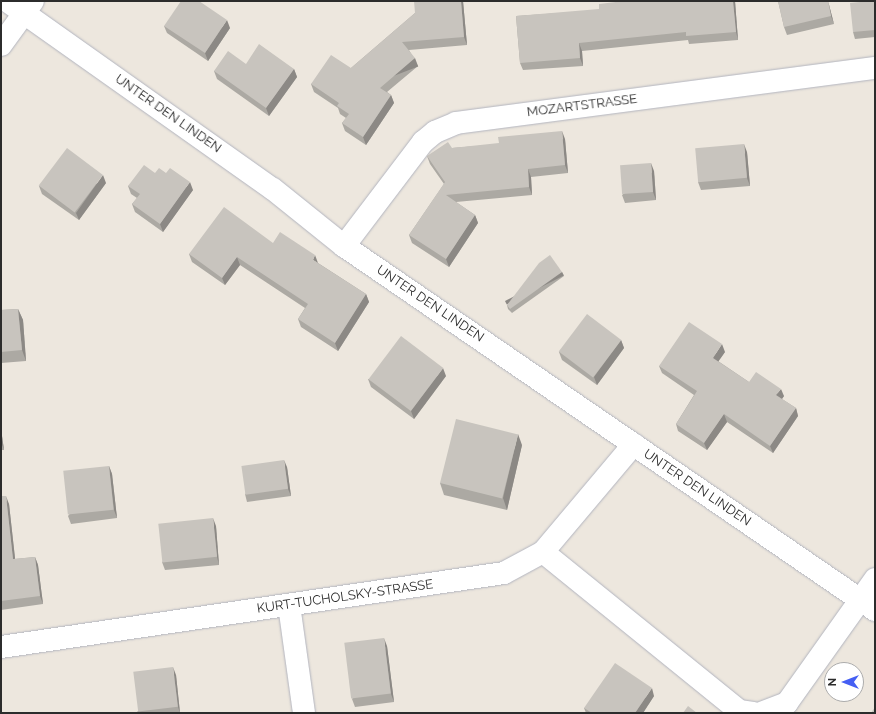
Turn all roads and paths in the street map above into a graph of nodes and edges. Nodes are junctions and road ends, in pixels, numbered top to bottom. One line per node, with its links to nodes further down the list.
1 (7, 1): 2 (street, UNTER DEN LINDEN)
2 (29, 7): 3 (street); 5 (street, UNTER DEN LINDEN)
3 (1, 45)
4 (875, 68): 5 (street, MOZARTSTRASSE)
5 (344, 246): 6 (street, UNTER DEN LINDEN)
6 (634, 444): 7 (street, KURT-TUCHOLSKY-STRASSE); 9 (street, UNTER DEN LINDEN)
7 (543, 552): 10 (street, KURT-TUCHOLSKY-STRASSE); 13 (street)
8 (875, 579): 9 (street)
9 (868, 605): 14 (street)
10 (289, 606): 11 (street, KURT-TUCHOLSKY-STRASSE); 12 (street)
11 (1, 647)
12 (304, 713)
13 (753, 713)
14 (761, 713)

